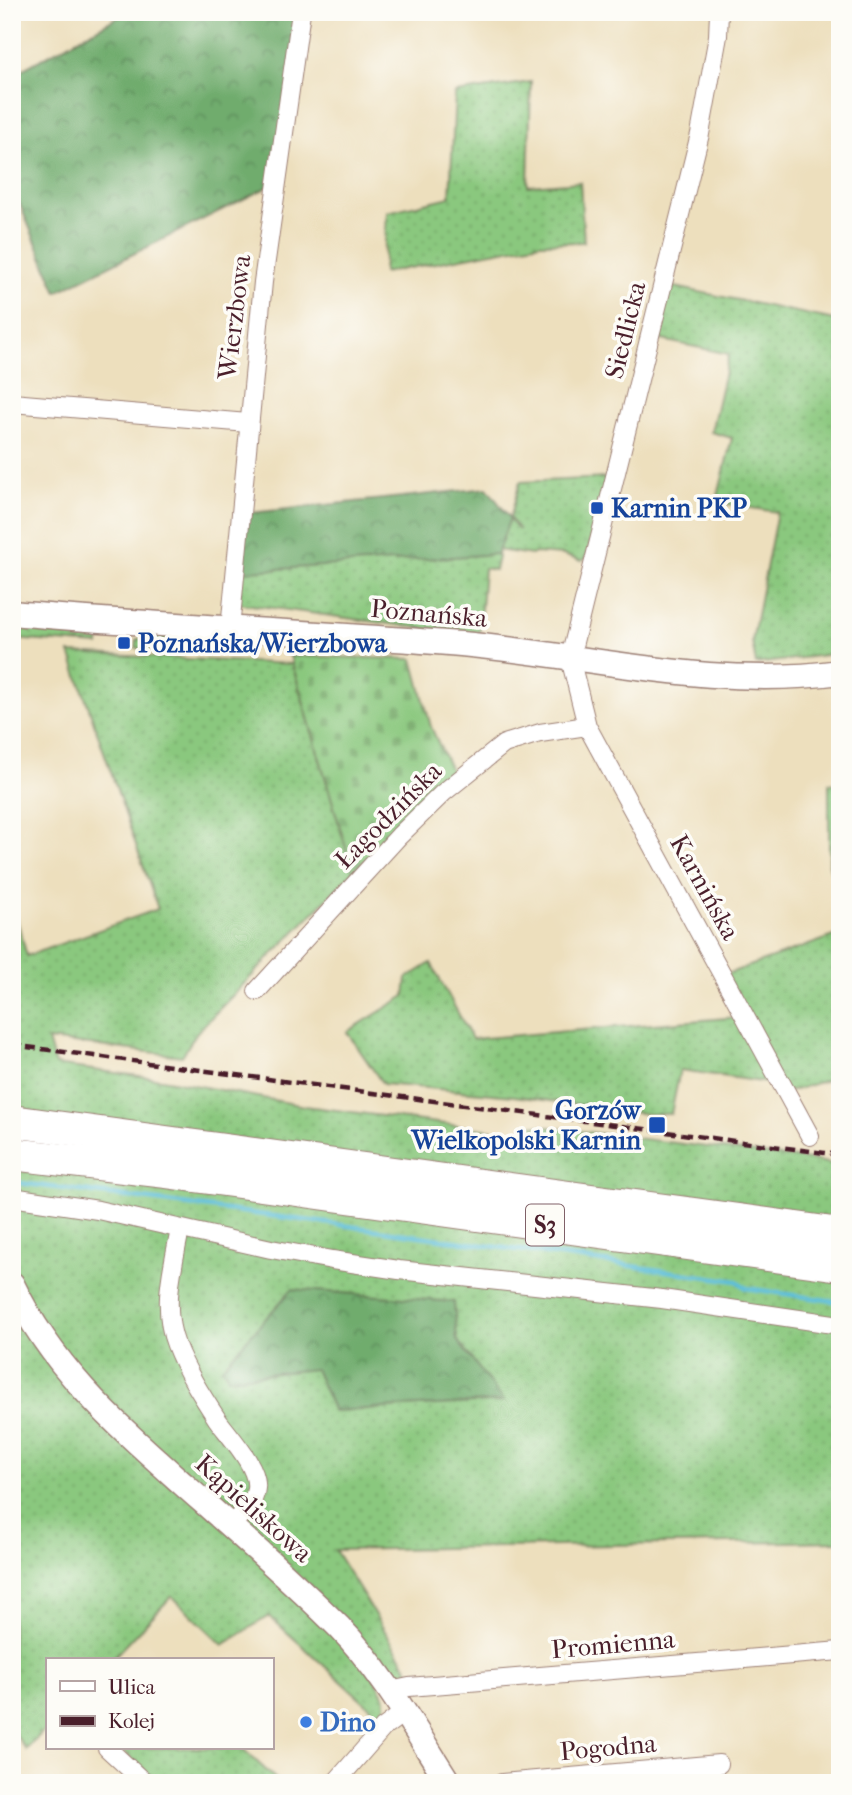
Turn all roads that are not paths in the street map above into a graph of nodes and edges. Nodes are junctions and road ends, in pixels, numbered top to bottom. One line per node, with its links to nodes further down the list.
1 (301, 12): 4 (street, Wierzbowa)
2 (719, 12): 7 (street, Siedlicka)
3 (12, 403): 4 (street)
4 (248, 423): 6 (street, Wierzbowa)
5 (12, 612): 6 (main road, Poznańska)
6 (230, 629): 7 (main road, Poznańska)
7 (570, 658): 8 (main road, Poznańska); 9 (street, Karnińska)
8 (840, 672)
9 (587, 726): 10 (street, Łagodzińska); 12 (street, Karnińska)
10 (257, 991)
11 (12, 1121): 16 (highway, S3)
12 (810, 1136)
13 (12, 1154): 17 (highway, S3)
14 (12, 1197): 15 (street)
15 (180, 1229): 19 (street); 20 (street)
16 (840, 1234)
17 (840, 1265)
18 (12, 1284): 20 (main road, Kąpieliskowa)
19 (840, 1325)
20 (229, 1526): 22 (main road, Kąpieliskowa)
21 (840, 1651): 22 (street, Promienna)
22 (390, 1691): 23 (main road, Kąpieliskowa)
23 (403, 1713): 27 (street); 28 (main road, Kąpieliskowa)
24 (109, 1750): 26 (street)
25 (719, 1764): 29 (street, Pogodna)
26 (145, 1783)
27 (335, 1783)
28 (449, 1783)
29 (502, 1783)

